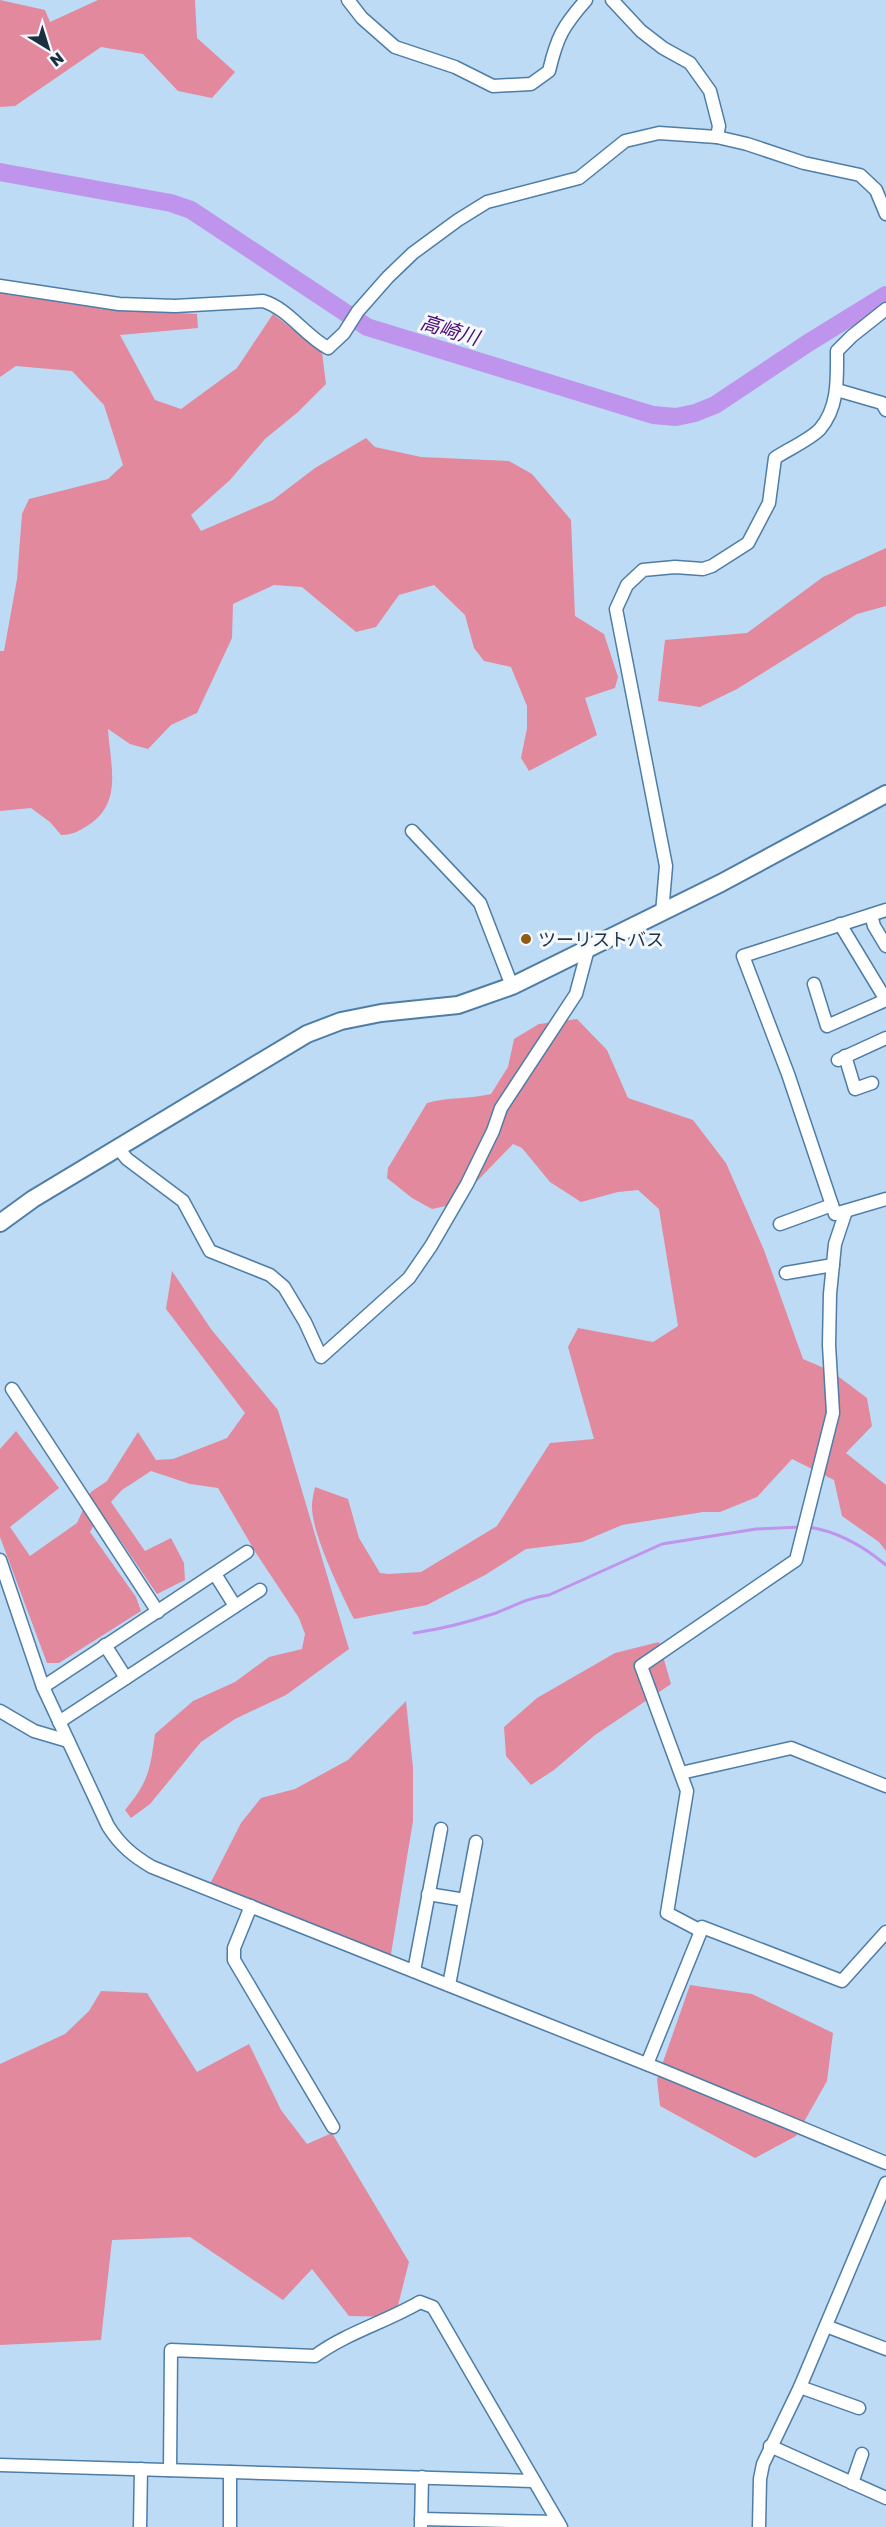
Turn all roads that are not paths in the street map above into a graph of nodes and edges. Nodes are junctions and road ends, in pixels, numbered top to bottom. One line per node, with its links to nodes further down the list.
1 (348, 0): 2 (street)
2 (586, 0)
3 (612, 0): 4 (street)
4 (717, 137): 5 (street); 6 (street)
5 (886, 214)
6 (0, 286)
7 (886, 309): 8 (street)
8 (837, 390): 9 (street); 13 (street)
9 (886, 410)
10 (886, 794): 13 (street)
11 (412, 831): 19 (street)
12 (886, 910): 14 (street)
13 (662, 913): 17 (street)
14 (871, 915): 15 (street); 16 (street)
15 (840, 924): 18 (street); 24 (street)
16 (886, 946)
17 (588, 949): 19 (street); 22 (street)
18 (814, 984)
19 (512, 986): 22 (street)
20 (886, 1038): 21 (street)
21 (872, 1083)
22 (118, 1148): 26 (street)
23 (886, 1199): 25 (street)
24 (832, 1205): 25 (street); 27 (street)
25 (846, 1211): 28 (street)
26 (0, 1223)
27 (780, 1224)
28 (833, 1265): 29 (street); 43 (street)
29 (786, 1273)
30 (12, 1389): 36 (street)
31 (247, 1552): 33 (street)
32 (0, 1560): 39 (street)
33 (215, 1574): 35 (street); 36 (street)
34 (260, 1590): 35 (street)
35 (235, 1606): 38 (street)
36 (158, 1612): 37 (street)
37 (105, 1645): 38 (street); 39 (street)
38 (126, 1678): 41 (street)
39 (43, 1687): 41 (street)
40 (0, 1710): 42 (street)
41 (59, 1722): 42 (street)
42 (68, 1741): 49 (street)
43 (681, 1773): 44 (street); 50 (street)
44 (886, 1786)
45 (441, 1829): 47 (street)
46 (476, 1842): 48 (street)
47 (429, 1894): 48 (street); 52 (street)
48 (465, 1900): 53 (street)
49 (251, 1906): 52 (street); 55 (street)
50 (701, 1931): 51 (street); 54 (street)
51 (886, 1932)
52 (414, 1971): 53 (street)
53 (449, 1985): 54 (street)
54 (647, 2064): 56 (street)
55 (333, 2127)
56 (886, 2163)
57 (886, 2183): 58 (street)
58 (826, 2326): 59 (street); 60 (street)
59 (886, 2349)
60 (800, 2387): 61 (street); 62 (street)
61 (859, 2408)
62 (770, 2446): 70 (street); 76 (street)
63 (862, 2454): 70 (street)
64 (0, 2465): 65 (street)
65 (141, 2469): 66 (street); 74 (street)
66 (170, 2470): 67 (street); 69 (street)
67 (230, 2472): 68 (street); 75 (street)
68 (422, 2477): 69 (street); 72 (street)
69 (532, 2481): 73 (street)
70 (852, 2482): 71 (street)
71 (886, 2498)
72 (421, 2523): 73 (street)
73 (559, 2524)
74 (140, 2527)
75 (230, 2527)
76 (759, 2527)

